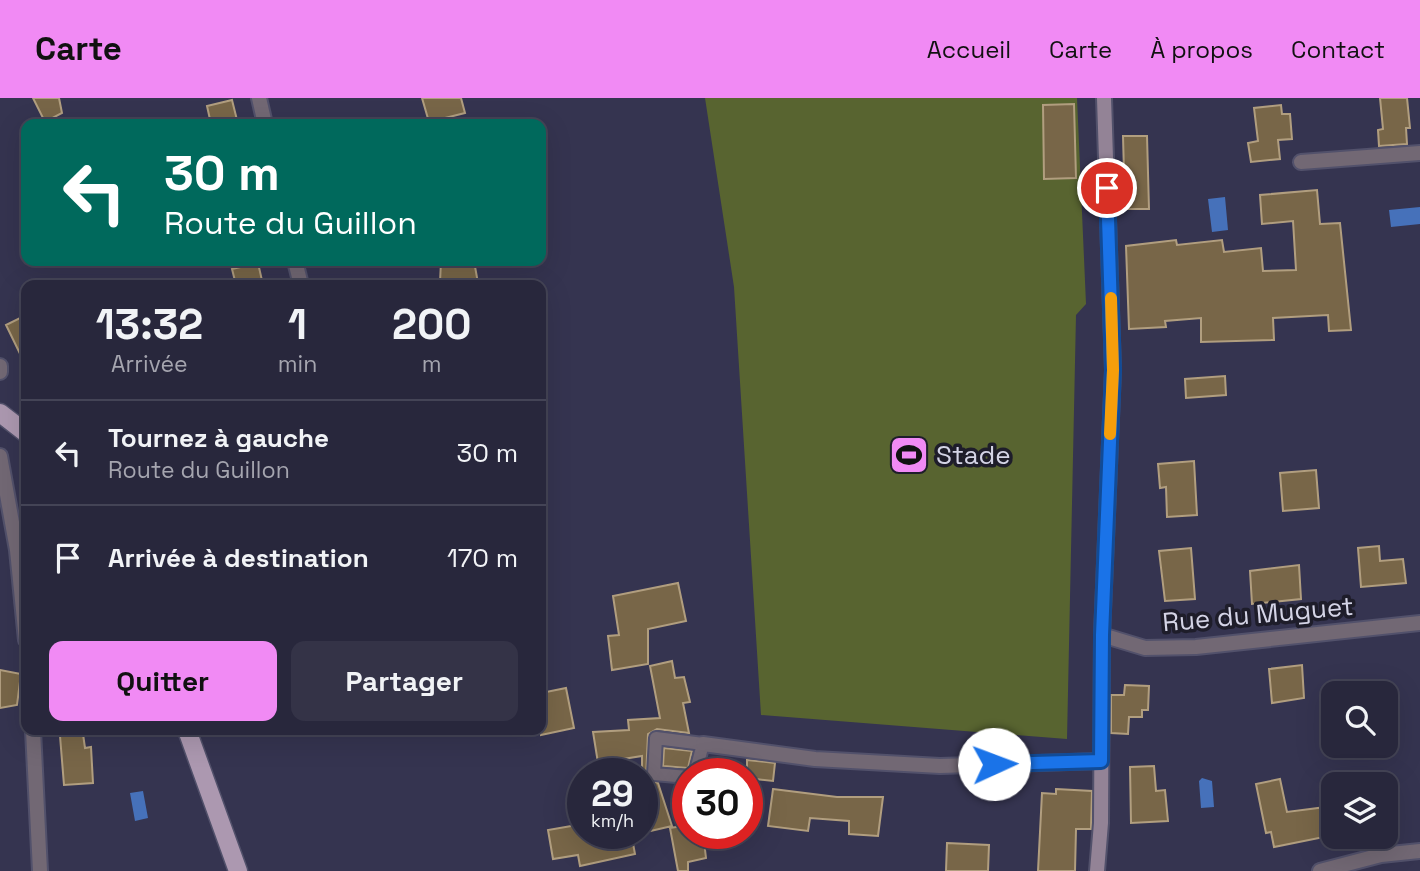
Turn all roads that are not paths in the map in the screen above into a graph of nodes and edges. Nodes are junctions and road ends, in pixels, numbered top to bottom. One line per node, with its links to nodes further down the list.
1 (259, 98): 3 (street)
2 (1104, 98): 13 (street)
3 (264, 119)
4 (1420, 153): 5 (street)
5 (1301, 162)
6 (0, 366): 7 (street)
7 (0, 372)
8 (0, 413): 9 (main road)
9 (21, 429)
10 (0, 456): 11 (street)
11 (21, 587)
12 (1420, 623): 13 (street, Rue du Muguet)
13 (1102, 635): 19 (street)
14 (33, 735): 21 (street)
15 (189, 735): 22 (main road)
16 (704, 744): 17 (lane); 18 (lane); 19 (street)
17 (652, 758)
18 (700, 758)
19 (1101, 761): 23 (street)
20 (1420, 851): 24 (street)
21 (40, 871)
22 (238, 871)
23 (1097, 871)
24 (1320, 871)

